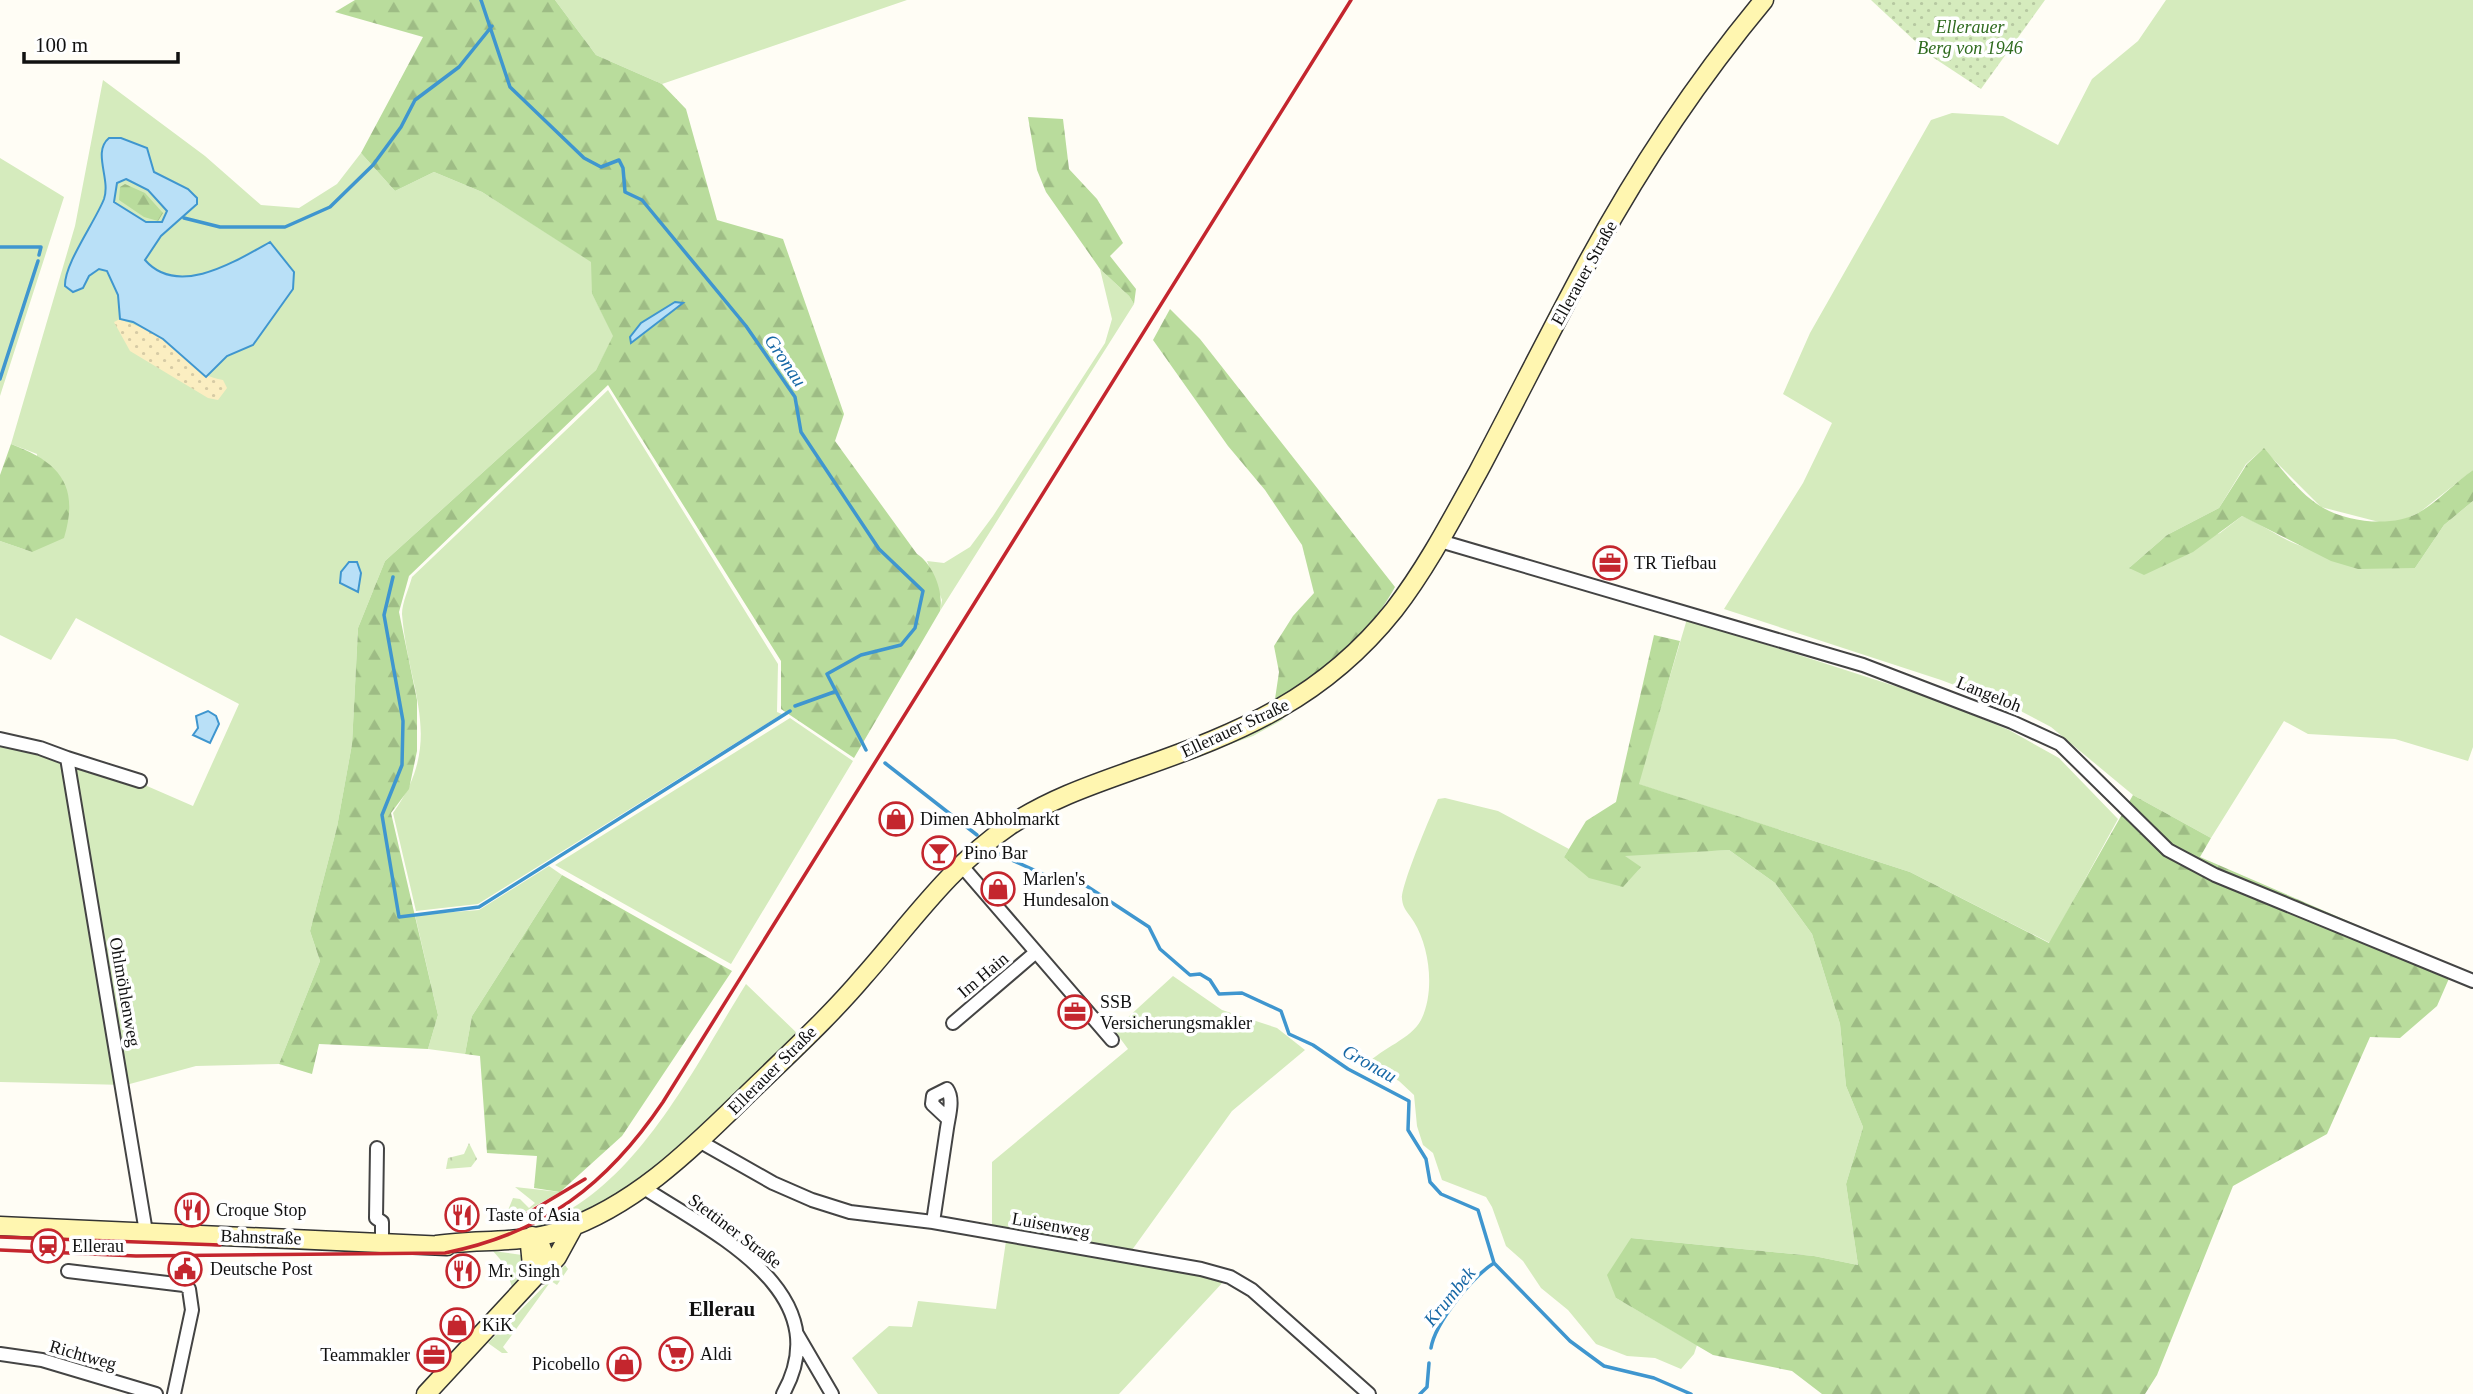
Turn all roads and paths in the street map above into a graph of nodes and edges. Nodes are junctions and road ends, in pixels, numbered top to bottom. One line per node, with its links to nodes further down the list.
1 (1764, 0): 2 (main road, Ellerauer Straße)
2 (1440, 541): 6 (main road, Ellerauer Straße); 8 (street, Langeloh)
3 (0, 739): 4 (street)
4 (67, 758): 5 (street); 18 (street, Ohlmöhlenweg)
5 (140, 781)
6 (961, 865): 7 (street); 12 (main road, Ellerauer Straße)
7 (1037, 952): 9 (street, Im Hain); 10 (street)
8 (2473, 981)
9 (953, 1023)
10 (1112, 1040)
11 (948, 1119): 15 (street)
12 (699, 1141): 14 (main road, Ellerauer Straße); 15 (street, Luisenweg)
13 (377, 1148): 20 (street)
14 (644, 1188): 17 (main road, Ellerauer Straße); 23 (street, Stettiner Straße)
15 (933, 1223): 30 (street, Luisenweg)
16 (0, 1226): 18 (main road, Bahnstraße)
17 (574, 1226): 19 (main road, Ellerauer Straße); 22 (main road)
18 (146, 1232): 20 (main road, Bahnstraße)
19 (536, 1239): 20 (main road, Bahnstraße); 22 (main road)
20 (382, 1242)
21 (68, 1272): 26 (street)
22 (526, 1287): 27 (main road)
23 (797, 1334): 28 (street, Stettiner Straße); 29 (street)
24 (0, 1354): 25 (street, Richtweg)
25 (156, 1394)
26 (174, 1394)
27 (426, 1394)
28 (783, 1394)
29 (832, 1394)
30 (1369, 1394)

